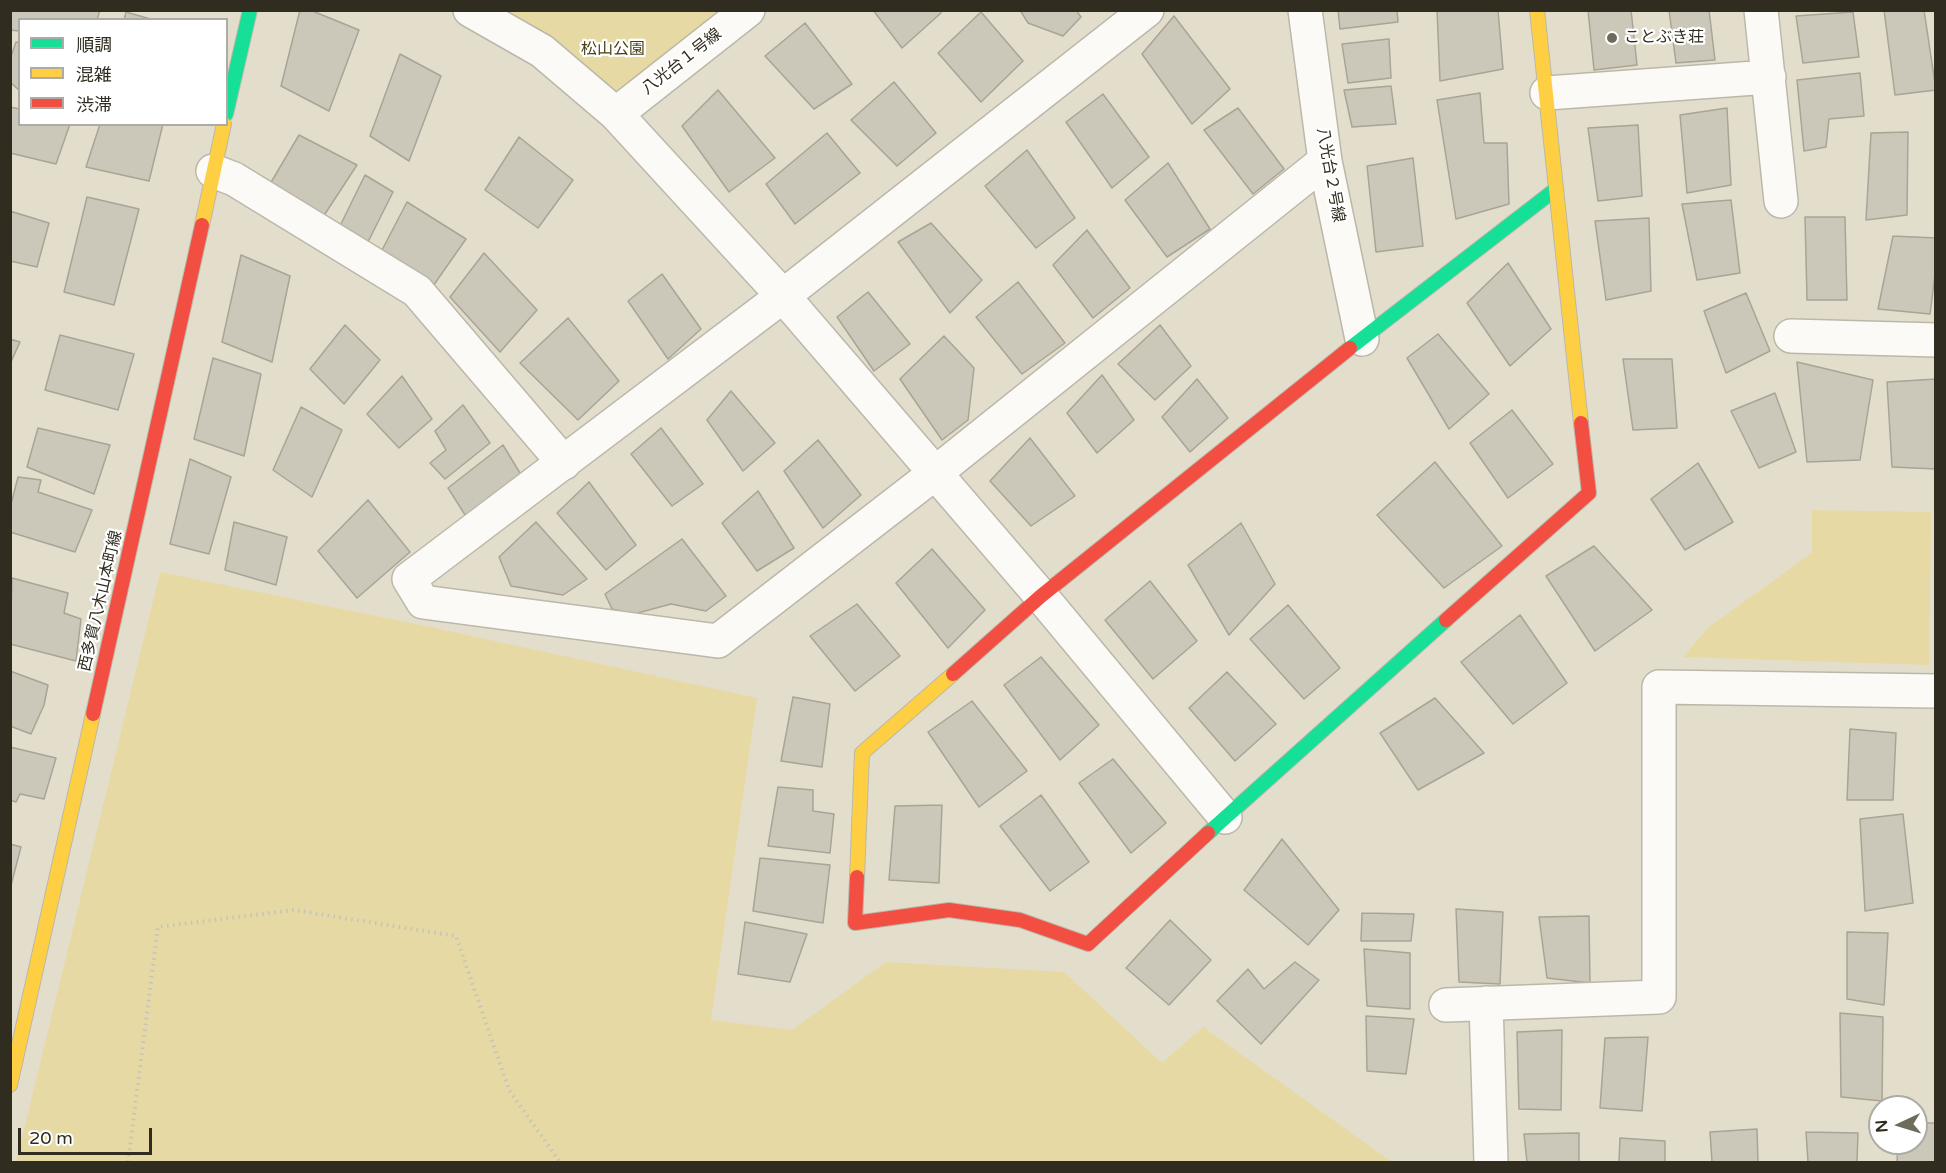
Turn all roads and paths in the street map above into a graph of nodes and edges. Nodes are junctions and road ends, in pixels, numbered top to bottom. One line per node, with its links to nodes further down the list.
1 (250, 10): 10 (street)
2 (471, 10): 11 (street)
3 (748, 10): 11 (street, 八光台１号線)
4 (1147, 10): 17 (street)
5 (1305, 10): 13 (street, 八光台２号線)
6 (1537, 10): 9 (street)
7 (1761, 10): 8 (street)
8 (1769, 77): 9 (street); 16 (street)
9 (1547, 93): 15 (street)
10 (228, 105)
11 (616, 114): 17 (street)
12 (224, 126): 14 (street, 西多賀八木山本町線)
13 (1325, 161): 19 (street, 八光台２号線); 22 (street)
14 (213, 171): 21 (street); 28 (street, 西多賀八木山本町線)
15 (1556, 189): 19 (street); 25 (street)
16 (1781, 201)
17 (783, 296): 21 (street); 22 (street)
18 (1791, 336): 20 (street)
19 (1362, 339): 23 (street)
20 (1935, 340)
21 (564, 463): 22 (street)
22 (934, 474): 23 (street)
23 (1041, 596): 25 (street); 25 (street)
24 (1935, 691): 26 (street)
25 (1225, 817)
26 (1486, 1003): 27 (street); 31 (street)
27 (1446, 1005)
28 (10, 1086)
29 (128, 1162): 30 (path)
30 (560, 1162)
31 (1491, 1162)

